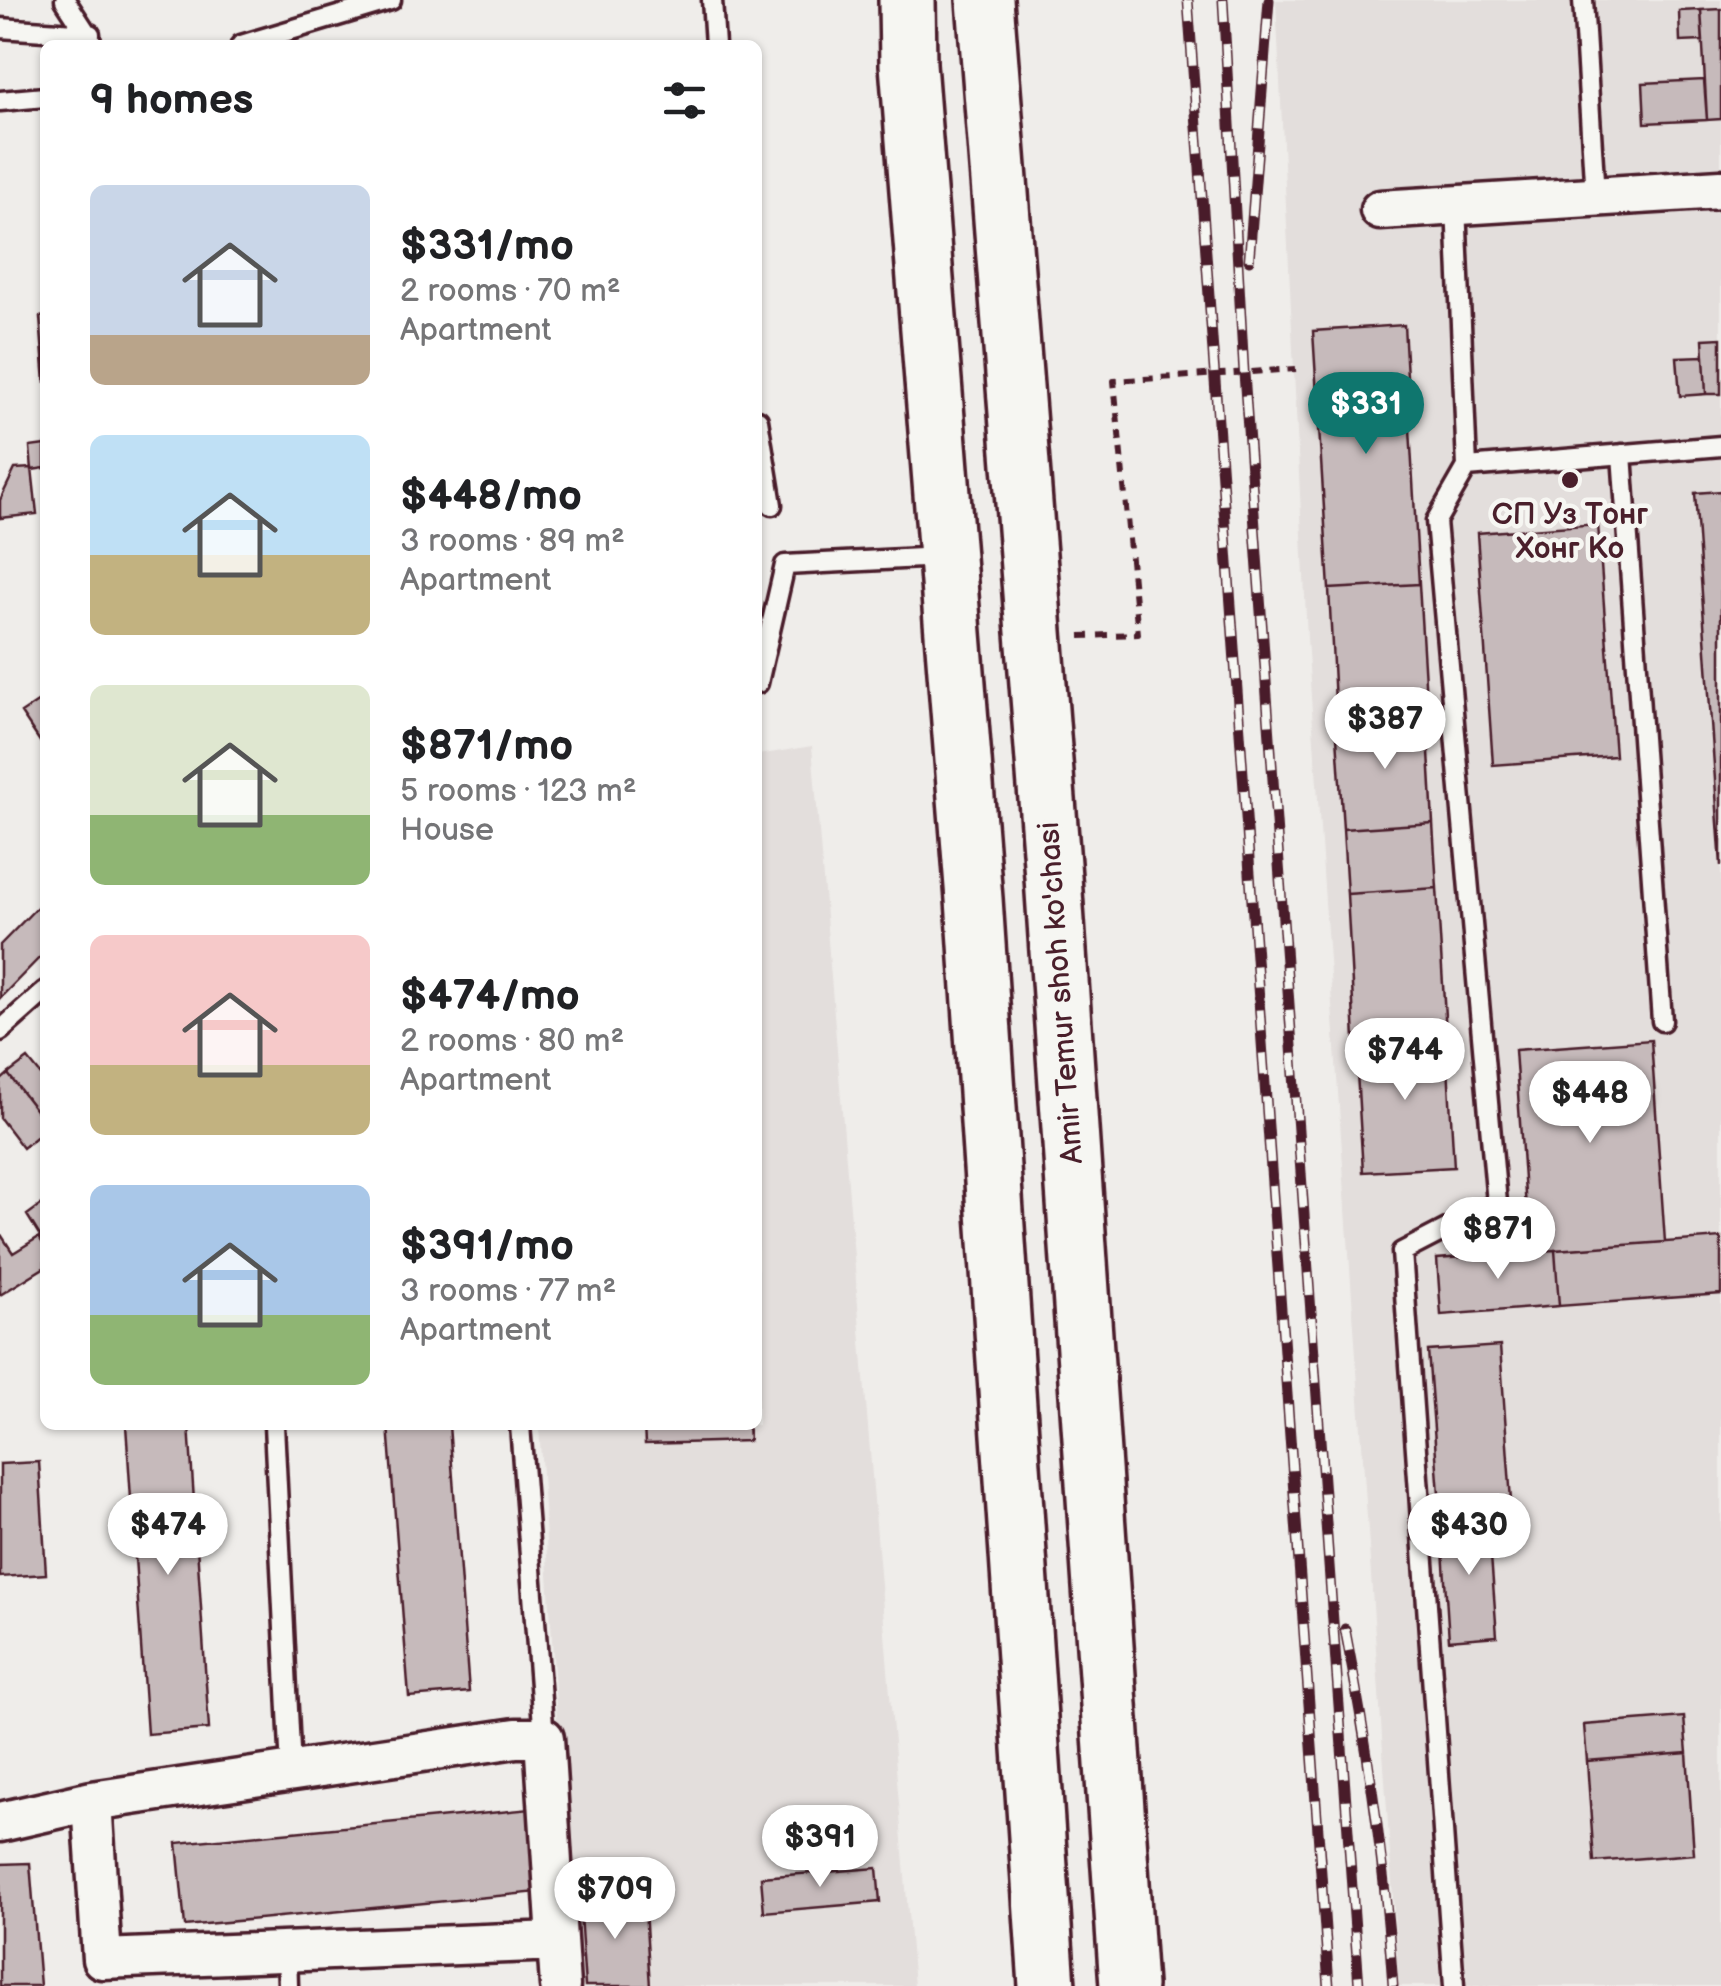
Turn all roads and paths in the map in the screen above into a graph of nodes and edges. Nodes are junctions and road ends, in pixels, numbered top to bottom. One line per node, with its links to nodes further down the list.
1 (65, 0): 8 (lane)
2 (390, 0): 9 (lane)
3 (712, 0): 10 (lane)
4 (907, 0): 23 (main road)
5 (985, 0): 24 (main road, Amir Temur shoh ko'chasi)
6 (1583, 0): 14 (lane)
7 (0, 28): 8 (lane)
8 (91, 40)
9 (258, 40)
10 (715, 40)
11 (40, 97): 12 (lane)
12 (0, 101)
13 (1721, 189): 14 (street)
14 (1595, 197): 15 (street)
15 (1456, 205): 16 (street); 21 (lane)
16 (1380, 210)
17 (1296, 369): 24 (path)
18 (762, 444): 22 (lane)
19 (1721, 446): 20 (lane)
20 (1622, 454): 21 (lane); 27 (lane)
21 (1467, 467): 41 (lane)
22 (772, 505)
23 (947, 557): 25 (lane); 39 (main road)
24 (1034, 638): 40 (main road, Amir Temur shoh ko'chasi)
25 (762, 666)
26 (40, 995): 28 (lane)
27 (1662, 1021)
28 (0, 1031)
29 (274, 1430): 32 (lane)
30 (520, 1430): 31 (lane)
31 (544, 1738): 32 (street); 35 (street)
32 (291, 1771): 33 (street)
33 (92, 1801): 34 (street); 37 (street)
34 (0, 1822)
35 (557, 1941): 36 (street); 38 (street)
36 (288, 1969): 37 (street)
37 (102, 1972)
38 (560, 1986)
39 (1047, 1986)
40 (1128, 1986)
41 (1454, 1986)

